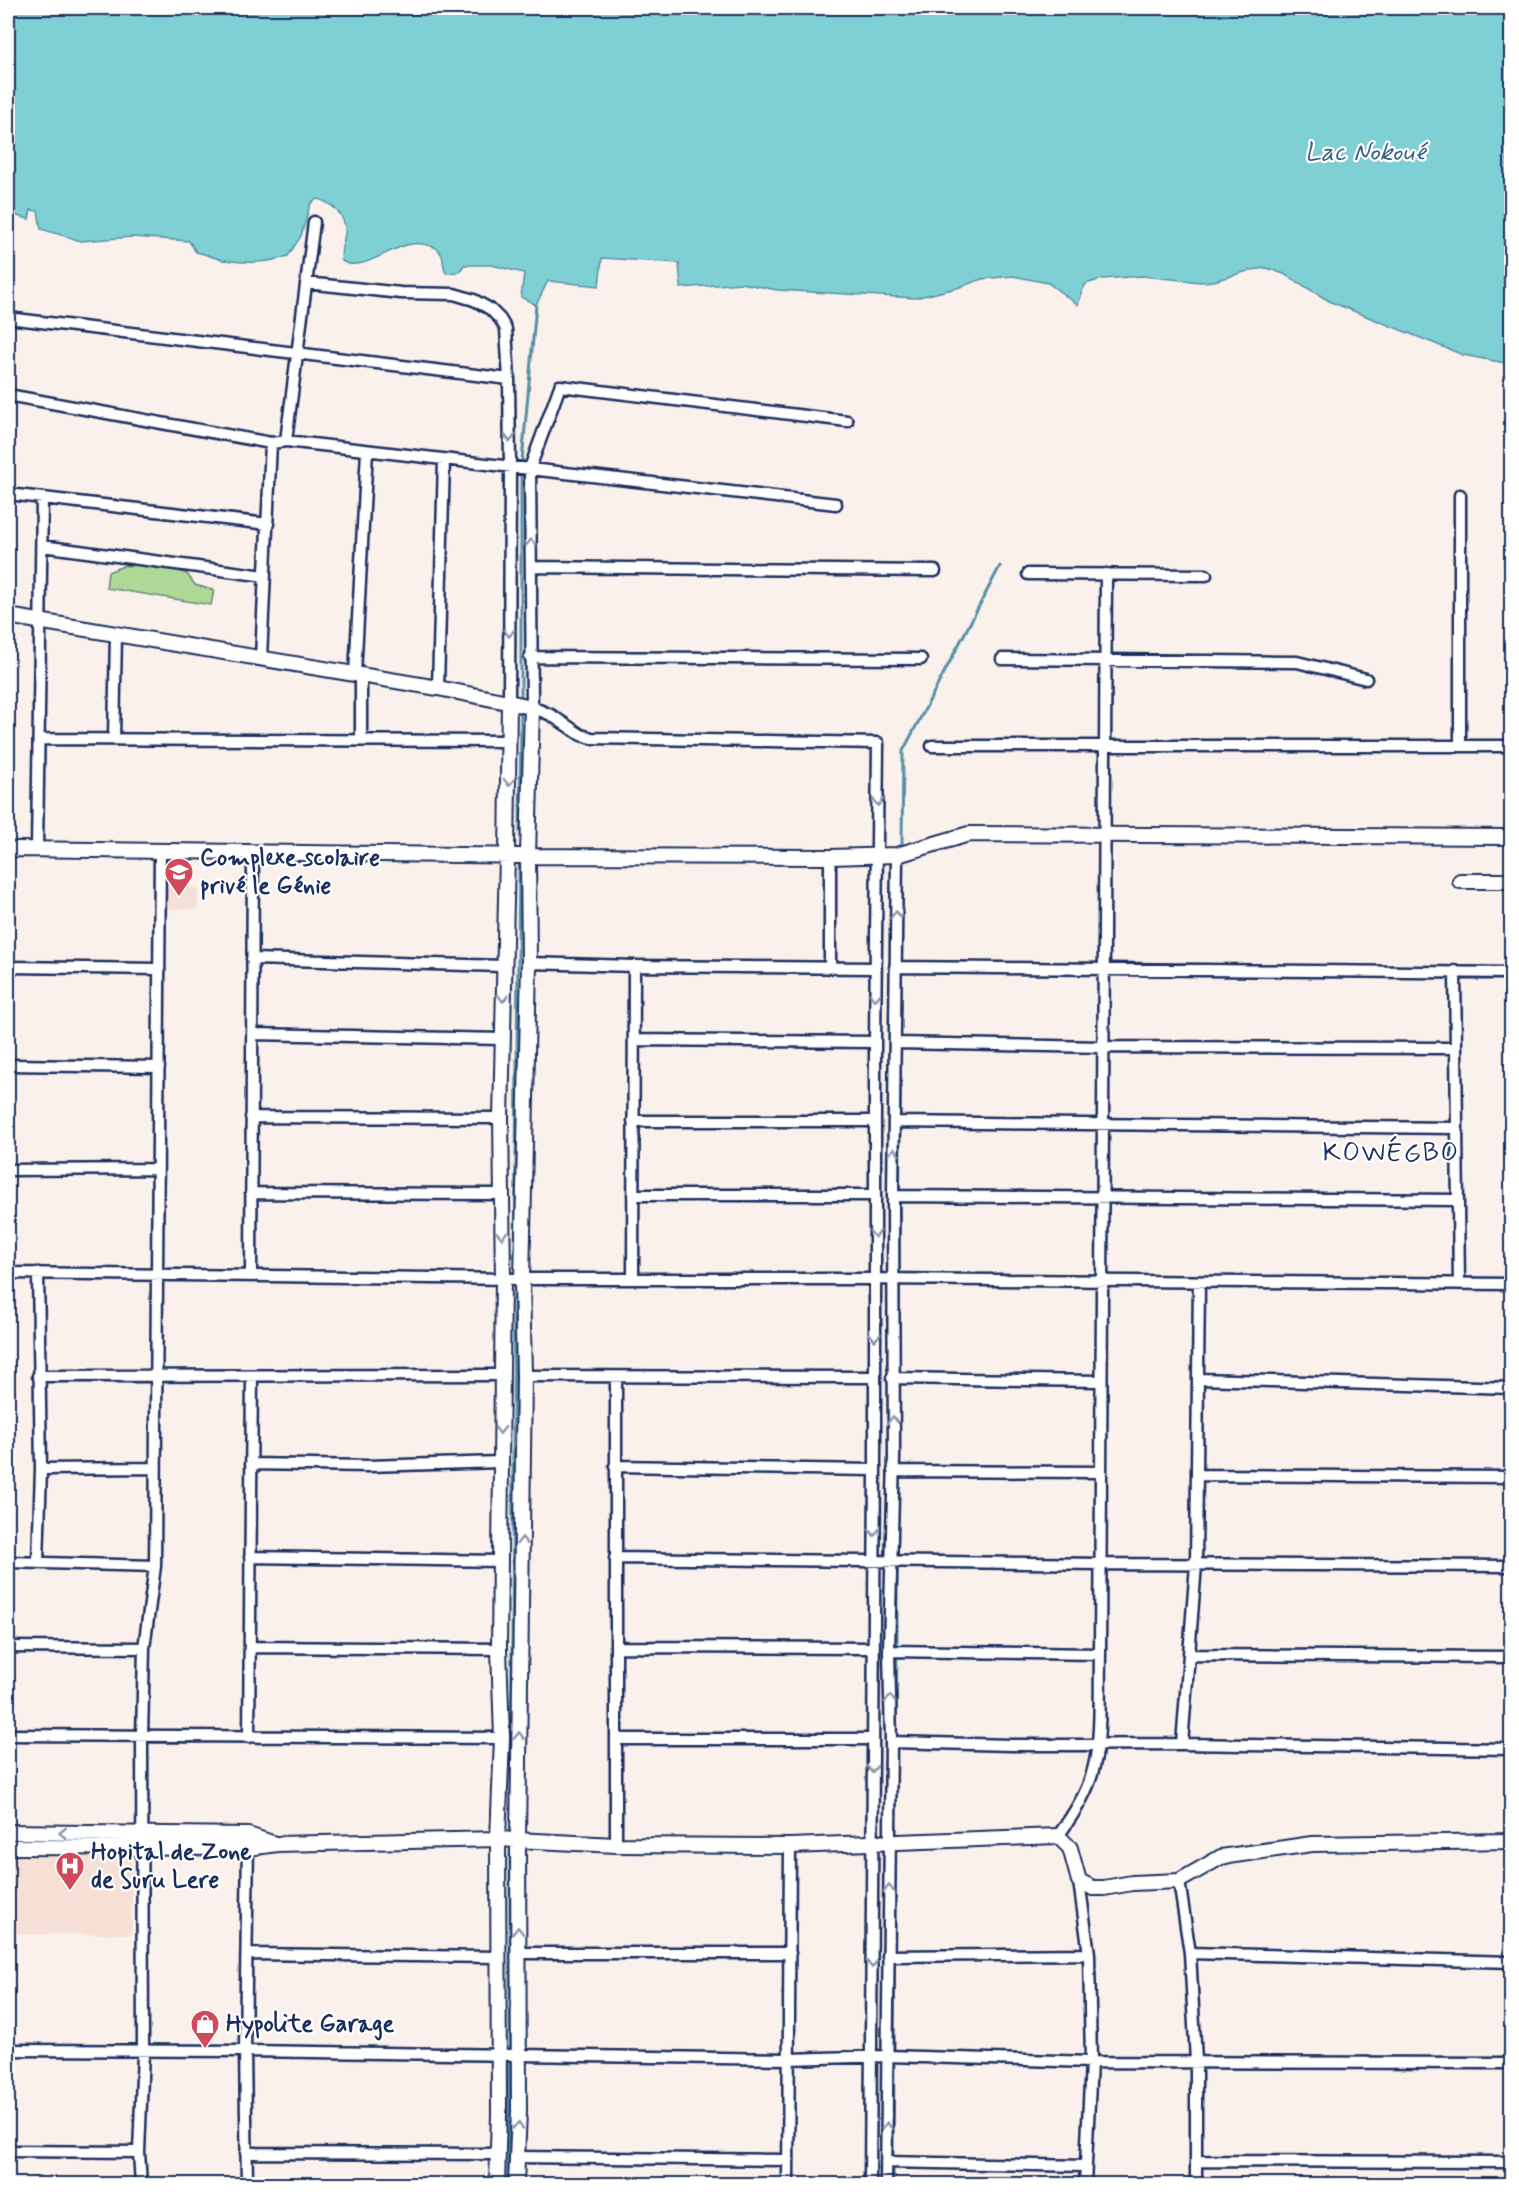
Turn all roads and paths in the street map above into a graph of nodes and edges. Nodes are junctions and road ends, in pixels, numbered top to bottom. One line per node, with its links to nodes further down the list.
1 (314, 222): 2 (street)
2 (306, 283): 4 (street); 5 (street)
3 (8, 318): 4 (street)
4 (297, 355): 5 (street); 8 (street)
5 (509, 379): 12 (street, one-way to 12)
6 (8, 395): 9 (street)
7 (846, 421): 13 (street)
8 (286, 441): 9 (street); 10 (street)
9 (271, 443): 18 (street)
10 (367, 451): 11 (street); 34 (street)
11 (444, 460): 12 (street); 36 (street)
12 (510, 467): 13 (street); 37 (street, one-way to 37)
13 (530, 468): 17 (street); 20 (street, one-way to 13)
14 (8, 494): 16 (street)
15 (1460, 495): 45 (street)
16 (42, 499): 18 (street); 19 (street)
17 (836, 504)
18 (268, 524): 25 (street)
19 (42, 546): 25 (street); 27 (street)
20 (531, 567): 21 (street); 29 (street)
21 (935, 571)
22 (1028, 574): 23 (street)
23 (1106, 574): 24 (street); 33 (street)
24 (1206, 575)
25 (265, 576): 30 (street)
26 (8, 616): 27 (street)
27 (42, 622): 28 (street); 39 (street)
28 (116, 634): 30 (street); 40 (street)
29 (530, 657): 31 (street); 38 (street)
30 (261, 658): 34 (street)
31 (921, 659)
32 (1002, 659): 33 (street)
33 (1105, 660): 35 (street); 44 (street)
34 (358, 674): 36 (street); 41 (street)
35 (1366, 679)
36 (438, 688): 37 (street)
37 (508, 703): 38 (street); 42 (street)
38 (532, 706): 54 (street, one-way to 54); 56 (street)
39 (39, 739): 40 (street); 50 (street)
40 (114, 739): 41 (street)
41 (361, 740): 42 (street)
42 (509, 741): 53 (street, one-way to 53)
43 (932, 746): 44 (street)
44 (1105, 746): 45 (street); 47 (street)
45 (1460, 746): 46 (street)
46 (1512, 746)
47 (1104, 835): 48 (street); 55 (street); 69 (street)
48 (1512, 837)
49 (11, 849): 50 (street)
50 (37, 849): 51 (street)
51 (160, 850): 52 (street); 68 (street)
52 (253, 852): 53 (street); 60 (street)
53 (507, 855): 56 (street); 62 (street)
54 (878, 855): 55 (street); 57 (street); 67 (street)
55 (897, 855): 64 (street, one-way to 55)
56 (528, 856): 57 (street); 61 (street)
57 (830, 857): 66 (street)
58 (1460, 881): 59 (street)
59 (1512, 881)
60 (252, 959): 62 (street); 72 (street)
61 (529, 963): 63 (street); 102 (street)
62 (503, 966): 73 (street, one-way to 73)
63 (634, 966): 66 (street); 74 (street)
64 (895, 967): 69 (street); 76 (street)
65 (8, 968): 68 (street)
66 (830, 968): 67 (street)
67 (875, 968): 75 (street, one-way to 75)
68 (159, 969): 80 (street)
69 (1104, 970): 70 (street); 77 (street)
70 (1455, 971): 71 (street); 78 (street)
71 (1512, 973)
72 (252, 1034): 73 (street); 81 (street)
73 (503, 1039): 82 (street)
74 (634, 1040): 75 (street); 83 (street)
75 (875, 1042): 84 (street)
76 (895, 1043): 77 (street); 85 (street)
77 (1103, 1047): 78 (street); 86 (street)
78 (1456, 1048): 87 (street)
79 (8, 1065): 80 (street)
80 (159, 1067): 88 (street)
81 (251, 1117): 82 (street); 90 (street)
82 (501, 1118): 91 (street)
83 (633, 1121): 84 (street); 92 (street)
84 (875, 1121): 93 (street)
85 (895, 1122): 86 (street); 94 (street, one-way to 85)
86 (1103, 1124): 87 (street); 95 (street)
87 (1457, 1128): 96 (street)
88 (158, 1169): 89 (street); 99 (street)
89 (8, 1170)
90 (251, 1193): 91 (street); 100 (street)
91 (500, 1194): 101 (street, one-way to 101)
92 (633, 1195): 93 (street); 103 (street)
93 (874, 1195): 104 (street, one-way to 104)
94 (893, 1196): 95 (street); 105 (street)
95 (1102, 1197): 96 (street); 106 (street)
96 (1458, 1200): 108 (street)
97 (8, 1273): 98 (street)
98 (38, 1273): 99 (street); 111 (street)
99 (157, 1274): 100 (street); 112 (street)
100 (251, 1275): 101 (street)
101 (503, 1279): 102 (street); 110 (street)
102 (522, 1279): 103 (street); 114 (street)
103 (633, 1279): 104 (street)
104 (875, 1279): 105 (street); 116 (street, one-way to 116)
105 (894, 1280): 106 (street); 117 (street)
106 (1102, 1281): 107 (street); 119 (street)
107 (1199, 1282): 108 (street); 118 (street)
108 (1459, 1283): 109 (street)
109 (1512, 1284)
110 (501, 1375): 113 (street); 123 (street, one-way to 123)
111 (38, 1376): 112 (street); 127 (street)
112 (156, 1376): 113 (street); 126 (street)
113 (252, 1376): 124 (street)
114 (524, 1376): 115 (street); 167 (street, one-way to 114)
115 (616, 1377): 116 (street); 125 (street)
116 (875, 1377): 121 (street)
117 (892, 1378): 119 (street); 122 (street, one-way to 117)
118 (1198, 1379): 120 (street); 131 (street)
119 (1101, 1381): 130 (street)
120 (1512, 1388)
121 (874, 1456): 122 (street); 128 (street)
122 (894, 1456): 129 (street)
123 (500, 1462): 124 (street); 136 (street)
124 (251, 1464): 133 (street)
125 (615, 1466): 128 (street); 134 (street)
126 (155, 1468): 127 (street); 142 (street)
127 (40, 1469): 139 (street)
128 (875, 1470): 135 (street, one-way to 135)
129 (893, 1471): 130 (street); 137 (street)
130 (1101, 1472): 140 (street)
131 (1197, 1475): 132 (street); 141 (street)
132 (1512, 1477)
133 (250, 1557): 136 (street); 145 (street)
134 (615, 1558): 135 (street); 146 (street)
135 (874, 1560): 137 (street); 148 (street)
136 (500, 1561): 149 (street)
137 (892, 1561): 140 (street); 150 (street)
138 (8, 1562): 139 (street)
139 (38, 1562): 142 (street)
140 (1100, 1564): 141 (street); 151 (street)
141 (1196, 1565): 143 (street); 152 (street)
142 (155, 1566): 147 (street)
143 (1512, 1566)
144 (8, 1647): 147 (street)
145 (250, 1647): 149 (street); 156 (street)
146 (616, 1647): 148 (street); 158 (street)
147 (144, 1648): 155 (street)
148 (873, 1648): 159 (street)
149 (499, 1649): 157 (street)
150 (889, 1651): 151 (street); 160 (street, one-way to 150)
151 (1100, 1654): 162 (street)
152 (1189, 1655): 153 (street); 161 (street)
153 (1512, 1657)
154 (8, 1735): 155 (street)
155 (142, 1737): 156 (street); 168 (street)
156 (249, 1737): 157 (street)
157 (502, 1738): 166 (street)
158 (616, 1739): 159 (street); 173 (street)
159 (872, 1739): 172 (street, one-way to 172)
160 (891, 1742): 162 (street); 171 (street)
161 (1182, 1744): 162 (street); 163 (street)
162 (1098, 1745): 165 (street)
163 (1512, 1749)
164 (8, 1832): 168 (street, one-way to 164)
165 (1058, 1836): 171 (street); 176 (street)
166 (498, 1839): 167 (street); 170 (street); 184 (street)
167 (518, 1839): 173 (street); 178 (street, one-way to 167)
168 (142, 1841): 170 (street); 175 (street); 188 (street)
169 (1512, 1841): 177 (street)
170 (248, 1842): 181 (street)
171 (889, 1842): 172 (street); 183 (street, one-way to 171)
172 (872, 1843): 174 (street); 191 (street, one-way to 191)
173 (616, 1845): 174 (street)
174 (790, 1846): 179 (street)
175 (8, 1847)
176 (1079, 1881): 177 (street); 182 (street)
177 (1179, 1881): 180 (street)
178 (519, 1953): 179 (street); 190 (street)
179 (790, 1953): 193 (street)
180 (1190, 1953): 185 (street); 194 (street)
181 (247, 1954): 184 (street); 187 (street)
182 (1089, 1954): 183 (street); 195 (street)
183 (888, 1956): 192 (street)
184 (498, 1957): 189 (street)
185 (1512, 1962)
186 (8, 2050): 188 (street)
187 (244, 2051): 188 (street); 189 (street); 199 (street)
188 (143, 2052): 198 (street)
189 (498, 2054): 190 (street); 200 (street)
190 (519, 2055): 193 (street); 201 (street, one-way to 190)
191 (871, 2056): 192 (street); 193 (street); 212 (street)
192 (887, 2056): 195 (street); 204 (street, one-way to 192)
193 (789, 2059): 202 (street)
194 (1196, 2061): 195 (street); 196 (street); 203 (street)
195 (1091, 2062): 206 (street)
196 (1512, 2063)
197 (8, 2151): 198 (street)
198 (140, 2152): 207 (street)
199 (246, 2153): 200 (street); 208 (street)
200 (496, 2154): 209 (street)
201 (516, 2157): 202 (street); 210 (street)
202 (788, 2160): 211 (street)
203 (1196, 2161): 205 (street); 215 (street)
204 (886, 2162): 206 (street); 213 (street)
205 (1512, 2162)
206 (1086, 2166): 214 (street)
207 (141, 2184)
208 (247, 2184)
209 (497, 2184)
210 (516, 2184)
211 (789, 2184)
212 (870, 2184)
213 (886, 2184)
214 (1085, 2184)
215 (1196, 2184)

